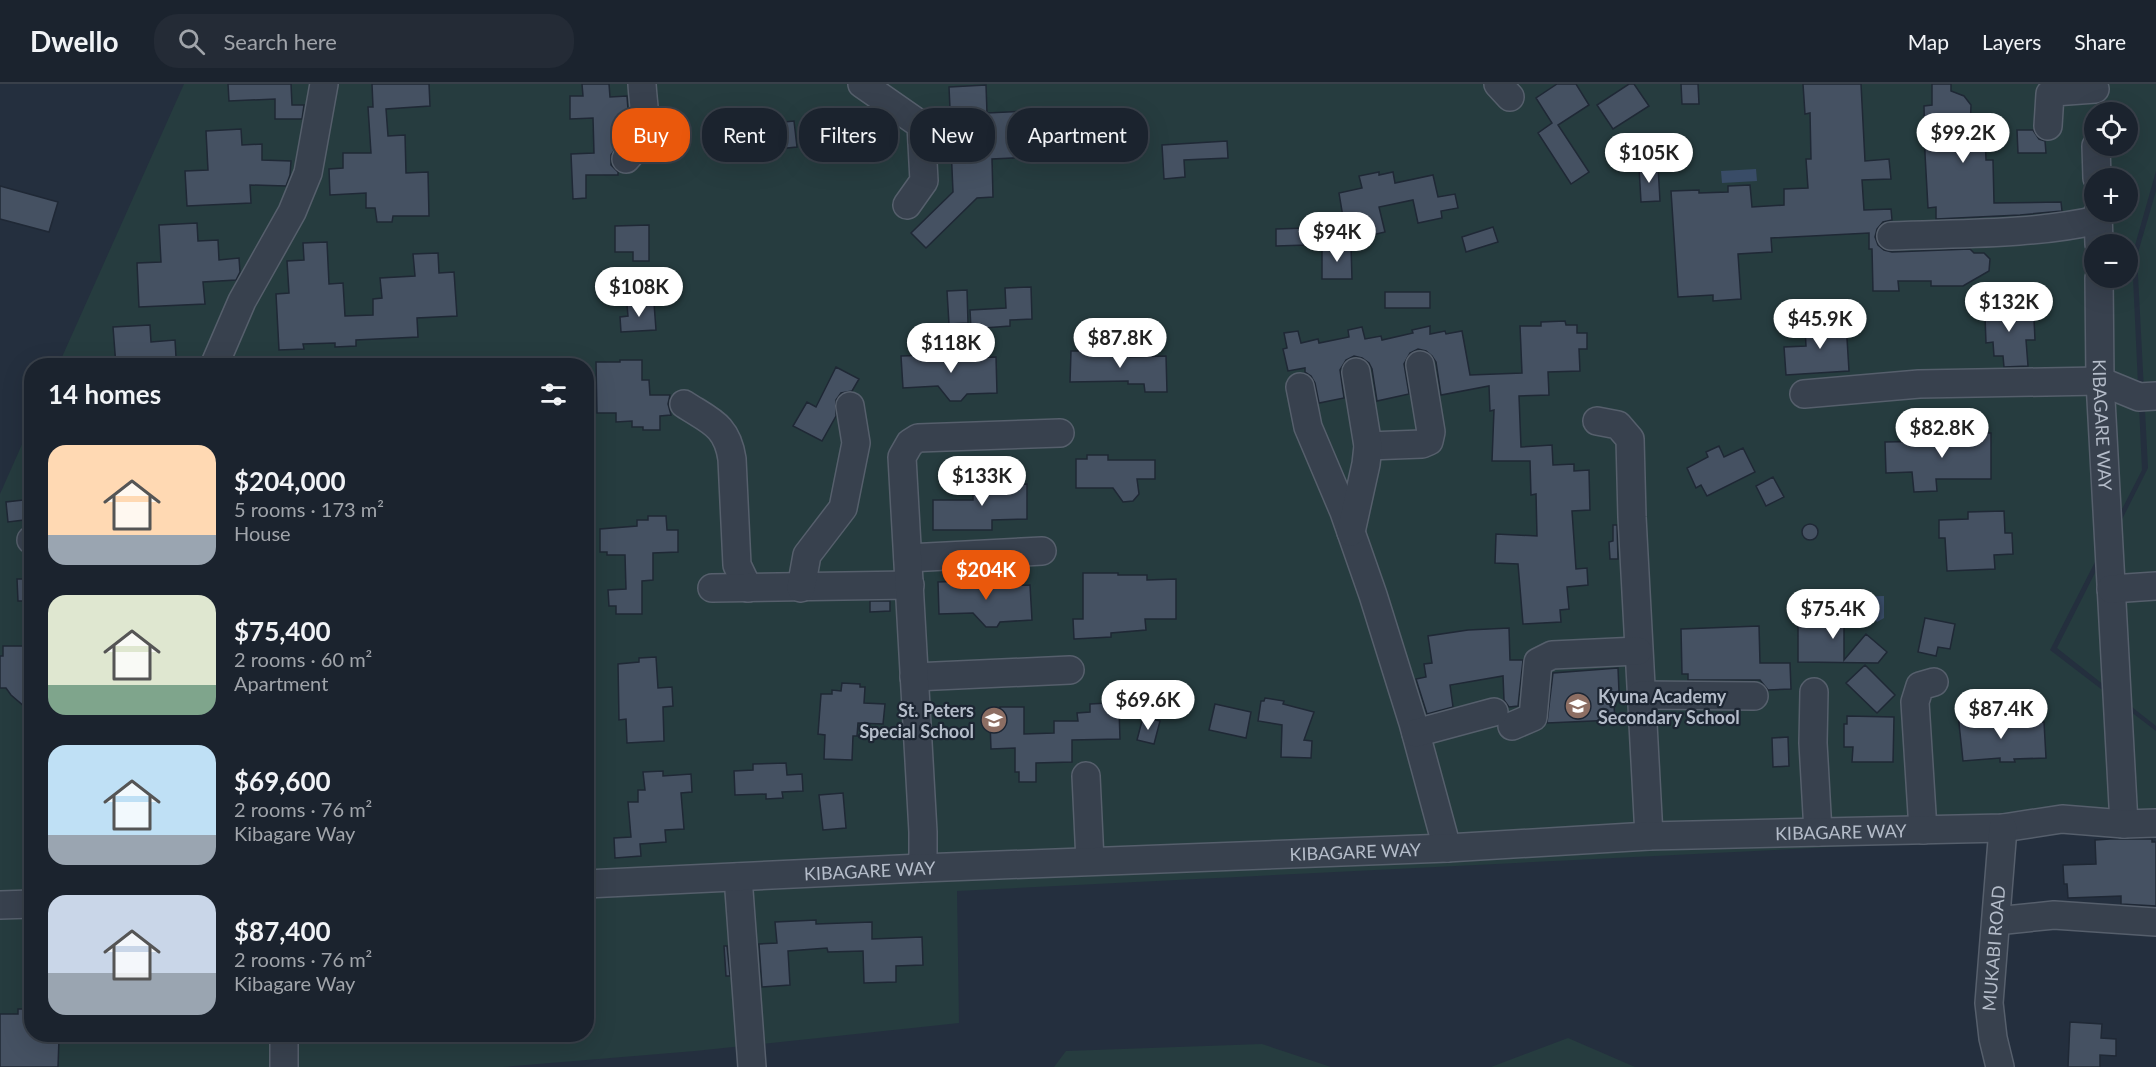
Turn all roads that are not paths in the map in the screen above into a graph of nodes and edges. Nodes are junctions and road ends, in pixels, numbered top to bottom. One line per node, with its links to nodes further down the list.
1 (324, 84): 11 (street)
2 (642, 84): 5 (street)
3 (862, 84): 7 (street)
4 (2095, 95): 6 (street)
5 (644, 108)
6 (2048, 126)
7 (907, 205)
8 (2098, 225): 9 (street)
9 (1891, 236)
10 (2099, 288): 14 (street, KIBAGARE WAY)
11 (217, 358)
12 (1420, 365): 22 (street)
13 (1356, 372): 22 (street)
14 (2100, 381): 16 (street); 17 (street); 31 (street, KIBAGARE WAY)
15 (1300, 387): 23 (street)
16 (1804, 394)
17 (2156, 396)
18 (684, 404): 29 (street)
19 (850, 406): 30 (street)
20 (1597, 421): 32 (street)
21 (1060, 433): 25 (street)
22 (1368, 446): 23 (street)
23 (1352, 532): 39 (street)
24 (1042, 551): 25 (street)
25 (908, 558): 26 (street)
26 (910, 585): 30 (street); 34 (street)
27 (2156, 586): 31 (street)
28 (712, 588): 29 (street)
29 (748, 588): 30 (street)
30 (801, 588)
31 (2111, 588): 42 (street, KIBAGARE WAY)
32 (1638, 651): 37 (street); 39 (street)
33 (1070, 670): 34 (street)
34 (914, 677): 49 (street)
35 (1934, 682): 44 (street)
36 (1814, 692): 45 (street)
37 (1641, 695): 38 (street); 46 (street)
38 (1754, 696)
39 (1416, 733): 47 (street)
40 (1086, 776): 48 (street)
41 (2156, 823): 42 (street, KIBAGARE WAY)
42 (2124, 824): 43 (street, KIBAGARE WAY)
43 (2004, 828): 44 (street, KIBAGARE WAY); 54 (street, MUKABI ROAD)
44 (1923, 830): 45 (street, KIBAGARE WAY)
45 (1818, 832): 46 (street, KIBAGARE WAY)
46 (1648, 836): 47 (street, KIBAGARE WAY)
47 (1447, 848): 48 (street, KIBAGARE WAY)
48 (1090, 861): 49 (street, KIBAGARE WAY)
49 (921, 868): 50 (street, KIBAGARE WAY)
50 (738, 877): 51 (street, KIBAGARE WAY); 58 (street)
51 (594, 884)
52 (24, 904): 53 (street)
53 (0, 905)
54 (1996, 921): 55 (street); 59 (street, MUKABI ROAD)
55 (2156, 922)
56 (284, 1042): 57 (street)
57 (284, 1067)
58 (752, 1067)
59 (2000, 1067)

